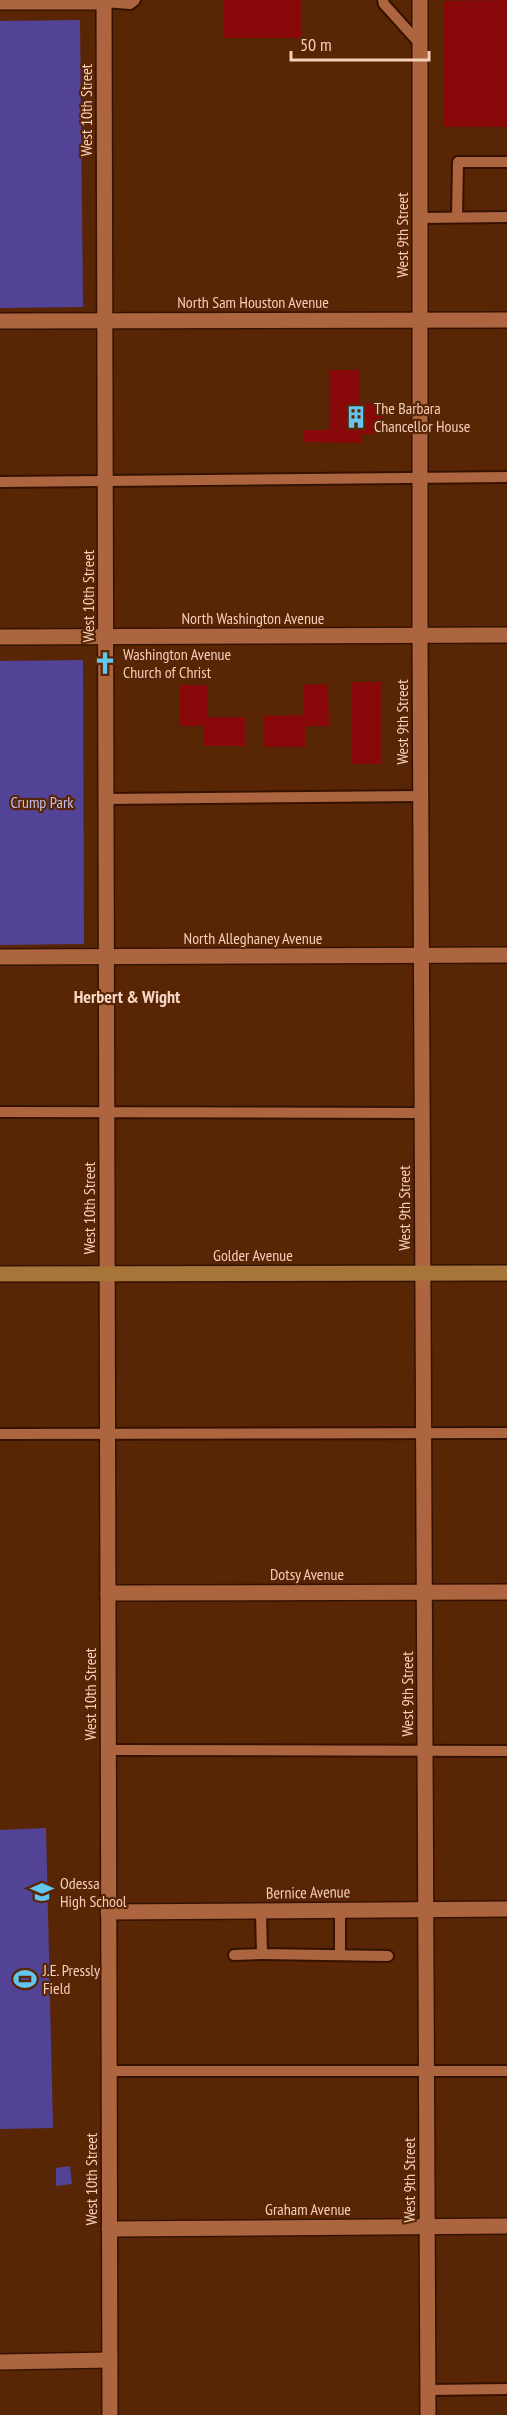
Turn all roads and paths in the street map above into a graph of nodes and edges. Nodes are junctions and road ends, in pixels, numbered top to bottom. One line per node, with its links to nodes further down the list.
1 (135, 0): 4 (lane)
2 (383, 0): 6 (lane)
3 (420, 0): 6 (street, West 9th Street)
4 (104, 1): 5 (street); 14 (street, West 10th Street)
5 (0, 2)
6 (420, 44): 10 (street, West 9th Street)
7 (507, 162): 8 (lane)
8 (457, 217): 9 (lane); 10 (lane)
9 (507, 217)
10 (420, 218): 11 (street, West 9th Street)
11 (420, 319): 12 (street, North Sam Houston Avenue); 14 (street, North Sam Houston Avenue); 15 (street, West 9th Street)
12 (507, 320)
13 (0, 321): 14 (street, North Sam Houston Avenue)
14 (105, 321): 18 (street, West 10th Street)
15 (420, 477): 16 (lane); 18 (lane); 19 (street, West 9th Street)
16 (507, 477)
17 (0, 482): 18 (lane)
18 (105, 482): 22 (street, West 10th Street)
19 (420, 635): 20 (street, North Washington Avenue); 22 (street, North Washington Avenue); 23 (street, West 9th Street)
20 (507, 635)
21 (0, 637): 22 (street, North Washington Avenue)
22 (106, 637): 24 (street, West 10th Street)
23 (420, 796): 24 (lane); 25 (street, West 9th Street)
24 (106, 799): 27 (street, West 10th Street)
25 (421, 955): 26 (street, North Alleghaney Avenue); 27 (street, North Alleghaney Avenue); 31 (street, West 9th Street)
26 (507, 955)
27 (107, 956): 28 (street, North Alleghaney Avenue); 30 (street, West 10th Street)
28 (0, 957)
29 (0, 1112): 30 (lane)
30 (107, 1112): 31 (lane); 35 (street, West 10th Street)
31 (422, 1113): 32 (street, West 9th Street)
32 (423, 1272): 33 (main road, Golder Avenue); 35 (main road, Golder Avenue); 38 (street, West 9th Street)
33 (507, 1273)
34 (0, 1274): 35 (main road, Golder Avenue)
35 (107, 1274): 39 (street, West 10th Street)
36 (507, 1433): 38 (lane)
37 (0, 1434): 39 (lane)
38 (423, 1434): 39 (lane); 40 (street, West 9th Street)
39 (108, 1435): 42 (street, West 10th Street)
40 (424, 1592): 41 (street, Dotsy Avenue); 42 (street, Dotsy Avenue); 44 (street, West 9th Street)
41 (507, 1592)
42 (108, 1593): 43 (street, West 10th Street)
43 (108, 1750): 44 (lane); 50 (street, West 10th Street)
44 (425, 1751): 45 (lane); 46 (street, West 9th Street)
45 (507, 1751)
46 (426, 1909): 47 (street, Bernice Avenue); 48 (street, Bernice Avenue); 57 (street, West 9th Street)
47 (507, 1909)
48 (340, 1910): 49 (street, Bernice Avenue); 53 (lane)
49 (261, 1911): 50 (street, Bernice Avenue); 51 (lane)
50 (108, 1912): 55 (street, West 10th Street)
51 (262, 1954): 52 (lane); 53 (lane)
52 (234, 1955)
53 (340, 1955): 54 (lane)
54 (388, 1956)
55 (109, 2071): 57 (lane); 60 (street, West 10th Street)
56 (507, 2071): 57 (lane)
57 (426, 2072): 59 (street, West 9th Street)
58 (507, 2226): 59 (street, Graham Avenue)
59 (427, 2227): 60 (street, Graham Avenue); 64 (street, West 9th Street)
60 (109, 2229): 61 (street, West 10th Street)
61 (110, 2360): 62 (street); 65 (street, West 10th Street)
62 (0, 2362)
63 (507, 2389): 64 (lane)
64 (428, 2390): 66 (street, West 9th Street)
65 (110, 2415)
66 (428, 2415)

